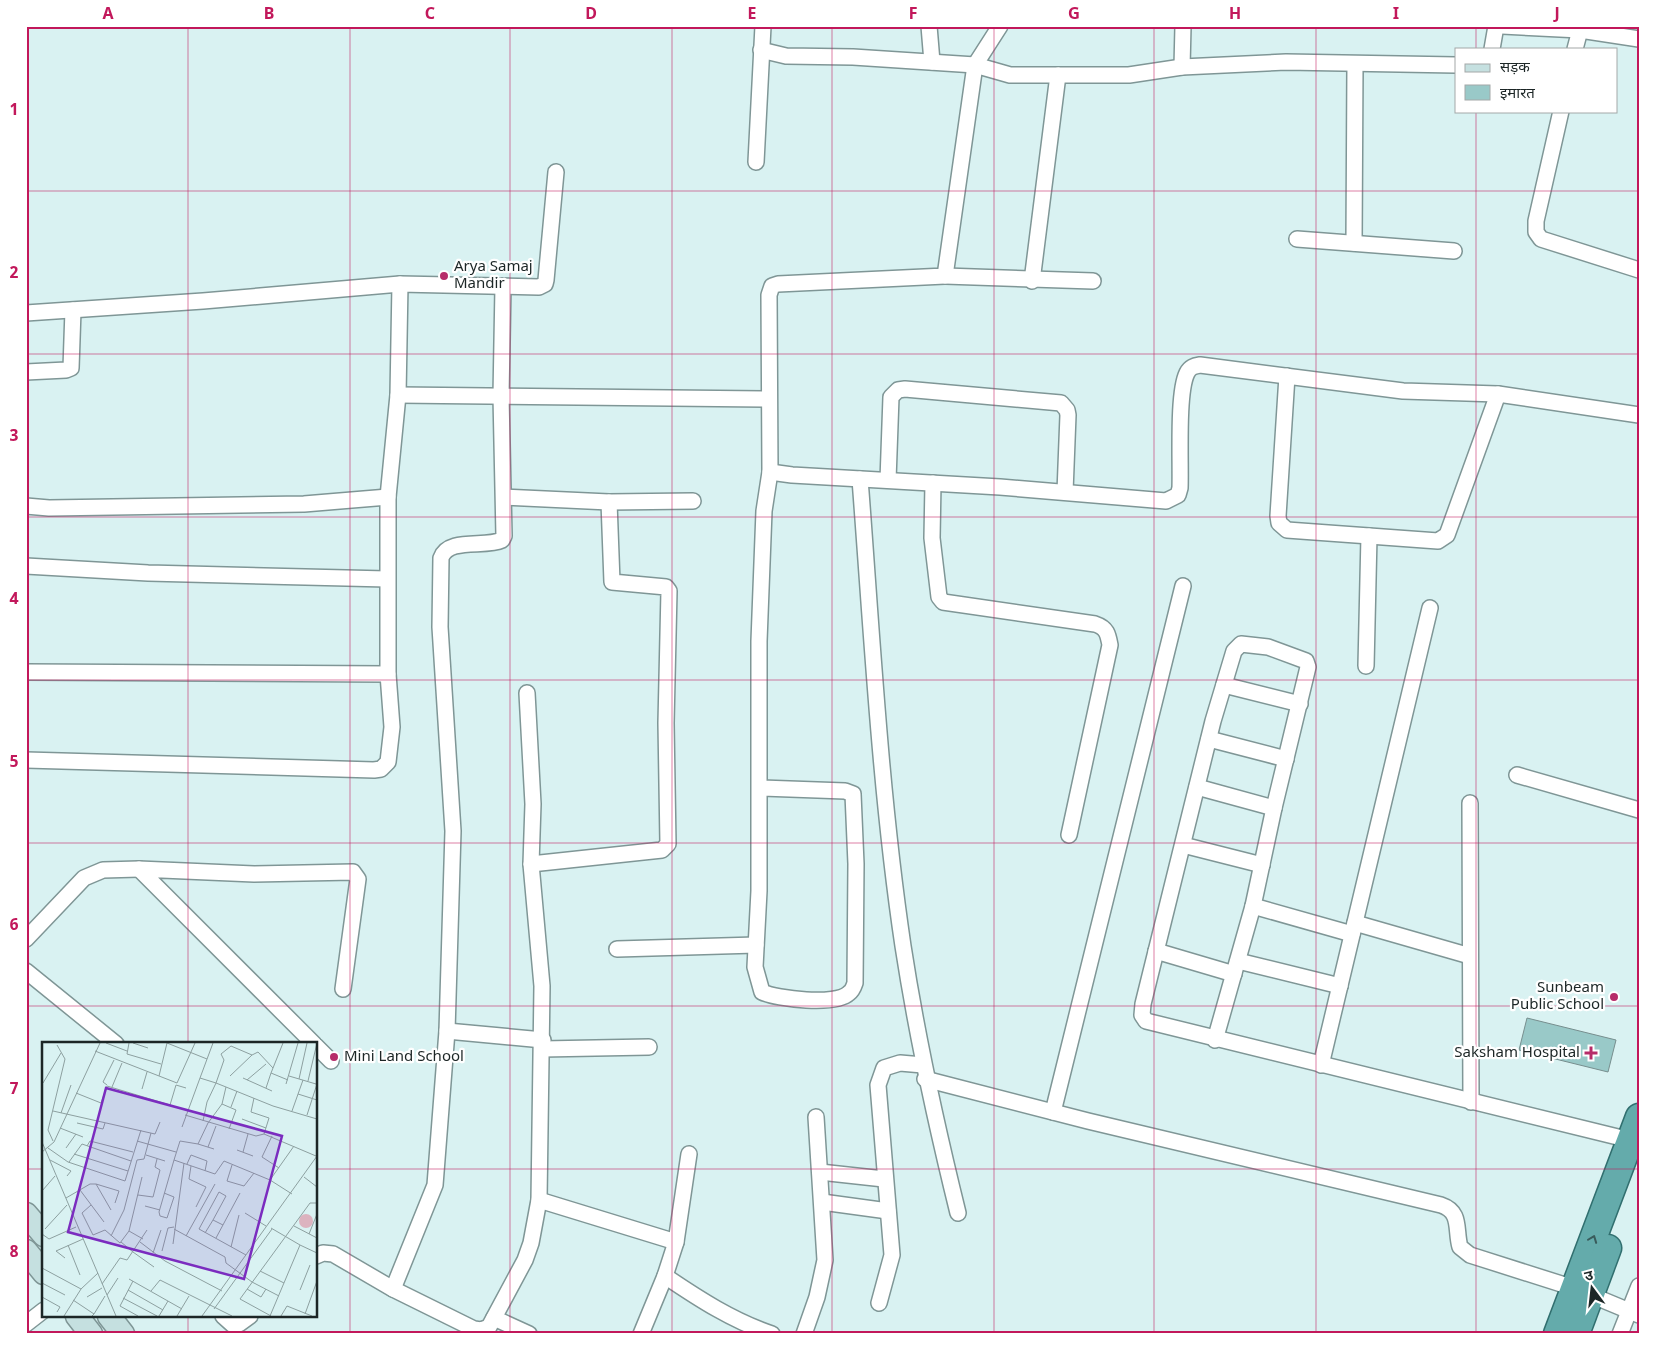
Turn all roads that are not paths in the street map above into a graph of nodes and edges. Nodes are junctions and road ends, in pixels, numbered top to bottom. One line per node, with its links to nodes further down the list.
1 (763, 26): 11 (street)
2 (929, 26): 12 (street)
3 (1000, 26): 14 (street)
4 (1183, 26): 16 (street)
5 (1496, 26): 9 (street)
6 (1502, 26): 7 (street)
7 (1580, 30): 8 (street); 10 (street)
8 (1639, 39)
9 (1492, 48)
10 (1575, 48)
11 (761, 50): 12 (street); 19 (street)
12 (932, 62): 14 (street)
13 (1356, 64): 15 (street); 16 (street); 22 (street)
14 (975, 65): 17 (street); 25 (street)
15 (1455, 65)
16 (1182, 66): 17 (street)
17 (1058, 75): 26 (street)
18 (1561, 112): 24 (street)
19 (756, 162)
20 (556, 172): 29 (street)
21 (1298, 239): 22 (street)
22 (1354, 243): 23 (street)
23 (1454, 250)
24 (1639, 270)
25 (945, 276): 26 (street); 37 (street)
26 (1032, 281): 27 (street)
27 (1093, 281)
28 (400, 284): 29 (street); 30 (street); 34 (street)
29 (503, 287): 36 (street)
30 (73, 310): 31 (street); 32 (street)
31 (26, 313)
32 (26, 372)
33 (1287, 376): 35 (street); 43 (street); 49 (street)
34 (398, 394): 36 (street); 44 (street)
35 (1498, 394): 38 (street); 49 (street)
36 (501, 396): 37 (street); 45 (street)
37 (769, 399): 39 (street)
38 (1639, 415)
39 (770, 472): 40 (street); 65 (street)
40 (860, 479): 41 (street); 94 (street)
41 (888, 480): 42 (street); 43 (street)
42 (932, 483): 43 (street); 69 (street)
43 (1065, 492)
44 (388, 497): 48 (street); 51 (street)
45 (504, 497): 47 (street); 85 (street)
46 (693, 501): 47 (street)
47 (609, 502): 71 (street)
48 (26, 506)
49 (1369, 536): 54 (street)
50 (26, 566): 51 (street)
51 (387, 579): 56 (street)
52 (1183, 586): 96 (street)
53 (1430, 608): 75 (street)
54 (1366, 666)
55 (26, 672): 56 (street)
56 (388, 674): 62 (street)
57 (1224, 684): 59 (street); 59 (street); 60 (street)
58 (527, 693): 71 (street)
59 (1300, 704): 61 (street)
60 (1209, 738): 61 (street); 64 (street)
61 (1286, 759): 67 (street)
62 (26, 760)
63 (1518, 775): 68 (street)
64 (1197, 787): 67 (street); 70 (street)
65 (760, 788): 77 (street); 77 (street)
66 (1470, 803): 80 (street)
67 (1274, 808): 72 (street)
68 (1639, 810)
69 (1069, 835)
70 (1182, 845): 72 (street); 79 (street)
71 (531, 864): 89 (street)
72 (1262, 865): 74 (street)
73 (139, 869): 76 (street); 84 (street); 88 (street)
74 (1253, 906): 75 (street); 81 (street)
75 (1354, 928): 80 (street); 83 (street)
76 (26, 939)
77 (756, 944): 78 (street)
78 (617, 948)
79 (1156, 951): 81 (street); 86 (street)
80 (1470, 956): 95 (street)
81 (1236, 967): 83 (street); 86 (street)
82 (26, 971): 87 (street)
83 (1340, 986): 93 (street)
84 (343, 989)
85 (448, 1031): 89 (street); 115 (street)
86 (1215, 1040): 93 (street)
87 (114, 1042)
88 (312, 1042)
89 (543, 1045): 90 (street); 103 (street)
90 (649, 1047)
91 (318, 1048): 92 (street)
92 (332, 1061)
93 (1321, 1065): 95 (street)
94 (924, 1072): 96 (street); 102 (street); 106 (street)
95 (1470, 1102): 98 (street)
96 (1053, 1112): 116 (street)
97 (816, 1117): 101 (street)
98 (1634, 1128): 116 (highway, one-way to 98)
99 (689, 1154): 109 (street)
100 (1639, 1166): 116 (highway)
101 (820, 1172): 102 (street); 104 (street)
102 (884, 1179): 105 (street)
103 (539, 1200): 109 (street); 124 (street)
104 (822, 1202): 105 (street); 131 (street)
105 (888, 1211): 117 (street)
106 (958, 1213)
107 (26, 1214): 108 (main road)
108 (42, 1234)
109 (676, 1242): 113 (street)
110 (26, 1251): 112 (main road)
111 (318, 1255): 115 (street)
112 (42, 1271)
113 (665, 1276): 129 (street); 130 (street)
114 (1639, 1286): 119 (street)
115 (393, 1289): 124 (street)
116 (1583, 1292): 119 (street); 132 (highway); 133 (highway)
117 (879, 1303)
118 (42, 1312): 125 (street)
119 (1634, 1313): 134 (street)
120 (79, 1318): 126 (main road)
121 (111, 1318): 127 (main road)
122 (225, 1318): 123 (street)
123 (247, 1318)
124 (494, 1318): 128 (street)
125 (26, 1324)
126 (91, 1334)
127 (123, 1334)
128 (529, 1334)
129 (641, 1334)
130 (772, 1334)
131 (804, 1334)
132 (1557, 1334)
133 (1576, 1334)
134 (1620, 1334)

